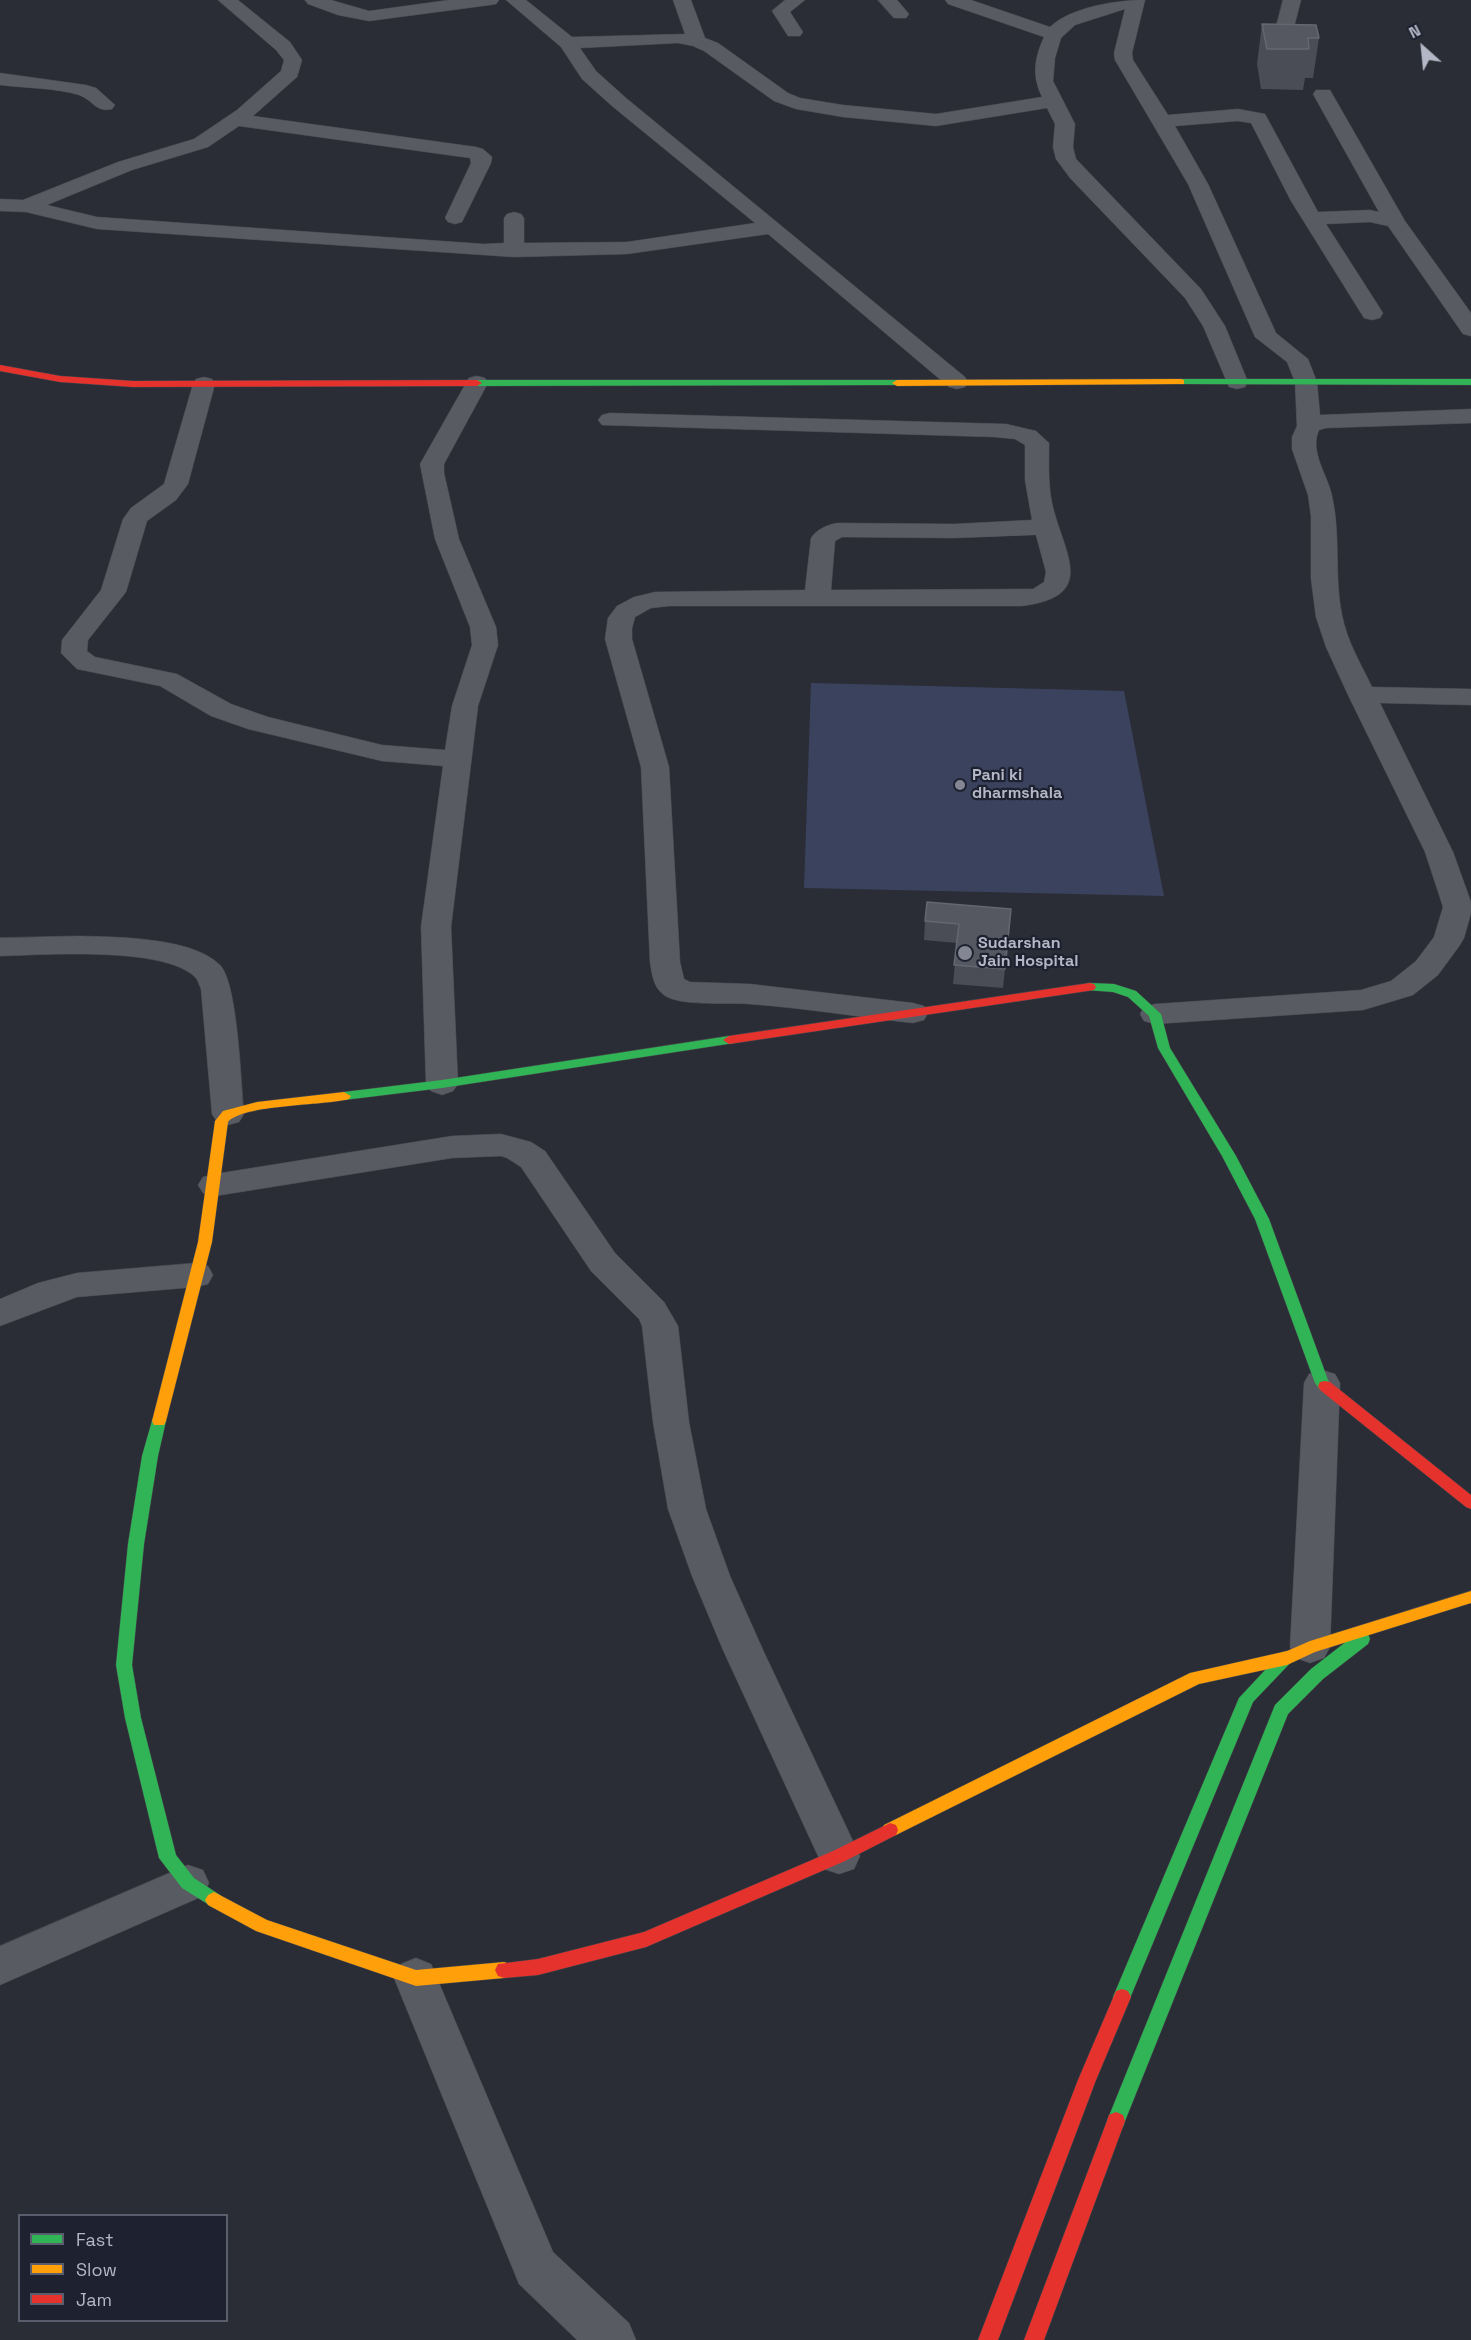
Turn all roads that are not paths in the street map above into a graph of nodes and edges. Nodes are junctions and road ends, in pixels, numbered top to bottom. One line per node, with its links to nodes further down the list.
1 (227, 0): 21 (street)
2 (314, 0): 3 (street)
3 (490, 0)
4 (515, 0): 16 (street)
5 (682, 0): 15 (street)
6 (795, 0): 13 (street)
7 (887, 0): 11 (street)
8 (954, 0): 14 (street)
9 (1136, 0): 14 (street); 22 (street)
10 (1292, 0): 12 (street)
11 (900, 14)
12 (1284, 31)
13 (794, 32)
14 (1054, 34): 19 (street)
15 (697, 41): 16 (street); 19 (street)
16 (568, 43): 29 (street)
17 (0, 79): 20 (street)
18 (1323, 94): 28 (street)
19 (1054, 101): 35 (street)
20 (105, 105)
21 (237, 120): 24 (street); 25 (street)
22 (1162, 121): 27 (street); 36 (street)
23 (0, 205): 24 (street)
24 (26, 206): 30 (street)
25 (455, 218)
26 (514, 218): 30 (street)
27 (1312, 218): 28 (street); 31 (street)
28 (1395, 222): 32 (street)
29 (772, 227): 30 (street); 34 (street)
30 (514, 251)
31 (1372, 313)
32 (1471, 328)
33 (0, 368): 39 (street)
34 (957, 382): 35 (street); 38 (street)
35 (1238, 382): 36 (street)
36 (1306, 382): 37 (street); 42 (street)
37 (1471, 382)
38 (477, 383): 39 (street); 47 (street)
39 (204, 384): 47 (street)
40 (1471, 416): 42 (street)
41 (610, 420): 43 (street)
42 (1310, 426): 45 (street)
43 (1047, 527): 44 (street); 44 (street)
44 (817, 598): 50 (street)
45 (1361, 695): 46 (street); 48 (street)
46 (1471, 697)
47 (457, 759): 52 (street)
48 (1457, 867): 51 (street)
49 (0, 947): 53 (street)
50 (913, 1012): 51 (street); 52 (street)
51 (1155, 1014): 57 (street)
52 (442, 1084): 53 (street)
53 (228, 1114): 54 (street)
54 (215, 1185): 55 (street); 62 (street)
55 (196, 1275): 56 (street); 63 (street)
56 (0, 1313)
57 (1322, 1383): 58 (street); 61 (street)
58 (1471, 1503)
59 (1471, 1597): 60 (street)
60 (1377, 1627): 61 (street); 68 (street)
61 (1299, 1652): 62 (street); 67 (street)
62 (839, 1856): 65 (street)
63 (188, 1883): 64 (street); 65 (street)
64 (0, 1966)
65 (416, 1978): 66 (street)
66 (612, 2340)
67 (988, 2340)
68 (1034, 2340)

